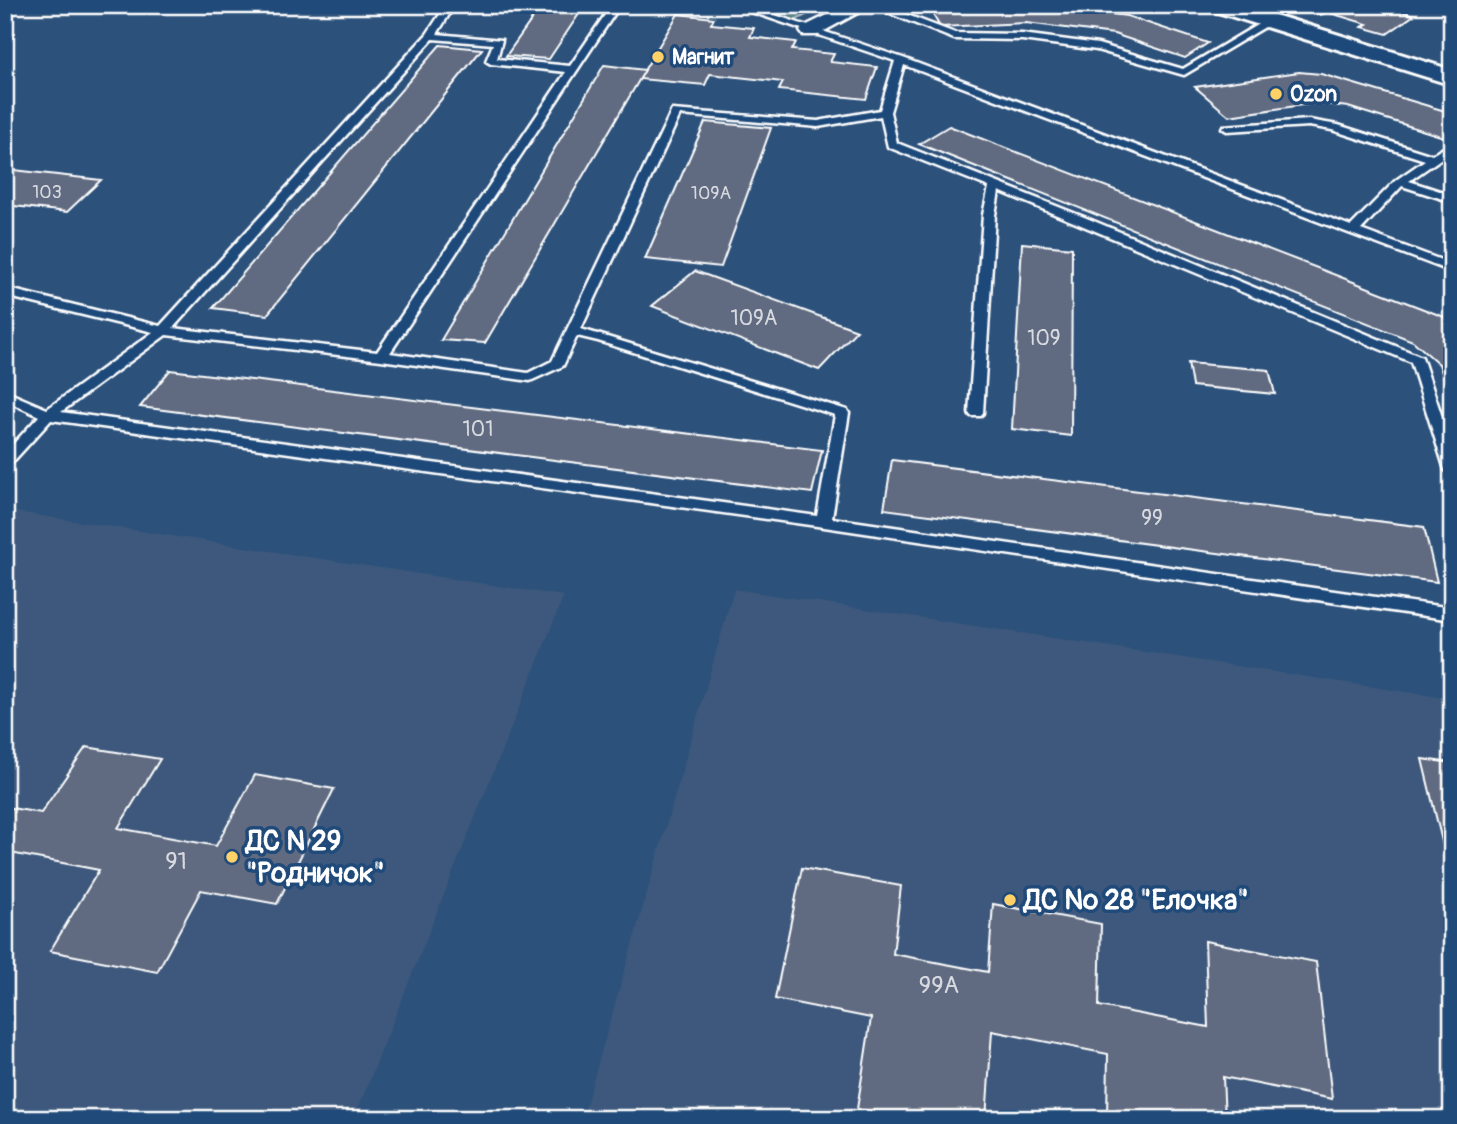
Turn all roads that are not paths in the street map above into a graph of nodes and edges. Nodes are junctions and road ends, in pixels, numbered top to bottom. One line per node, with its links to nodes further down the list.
1 (451, 5): 9 (lane)
2 (627, 5): 11 (lane)
3 (735, 5): 8 (lane)
4 (863, 5): 8 (street)
5 (872, 5): 7 (lane)
6 (1219, 5): 7 (main road)
7 (1270, 21): 12 (main road)
8 (810, 31): 10 (lane)
9 (431, 36): 11 (lane); 23 (lane)
10 (900, 60): 13 (lane); 20 (lane)
11 (571, 69): 25 (lane)
12 (1452, 78)
13 (885, 112): 18 (lane); 24 (lane)
14 (1227, 128): 16 (lane)
15 (1452, 146): 16 (lane)
16 (1434, 159): 17 (lane)
17 (1400, 182): 19 (lane); 20 (lane)
18 (995, 185): 27 (lane); 30 (lane)
19 (1452, 199)
20 (1353, 231): 21 (lane)
21 (1452, 268)
22 (5, 292): 23 (lane)
23 (163, 331): 25 (lane); 28 (lane)
24 (573, 331): 25 (lane); 31 (lane)
25 (381, 356)
26 (5, 395): 28 (lane)
27 (976, 413)
28 (48, 415): 29 (lane); 31 (lane)
29 (5, 462)
30 (1452, 470)
31 (824, 522): 32 (lane)
32 (1452, 614)

